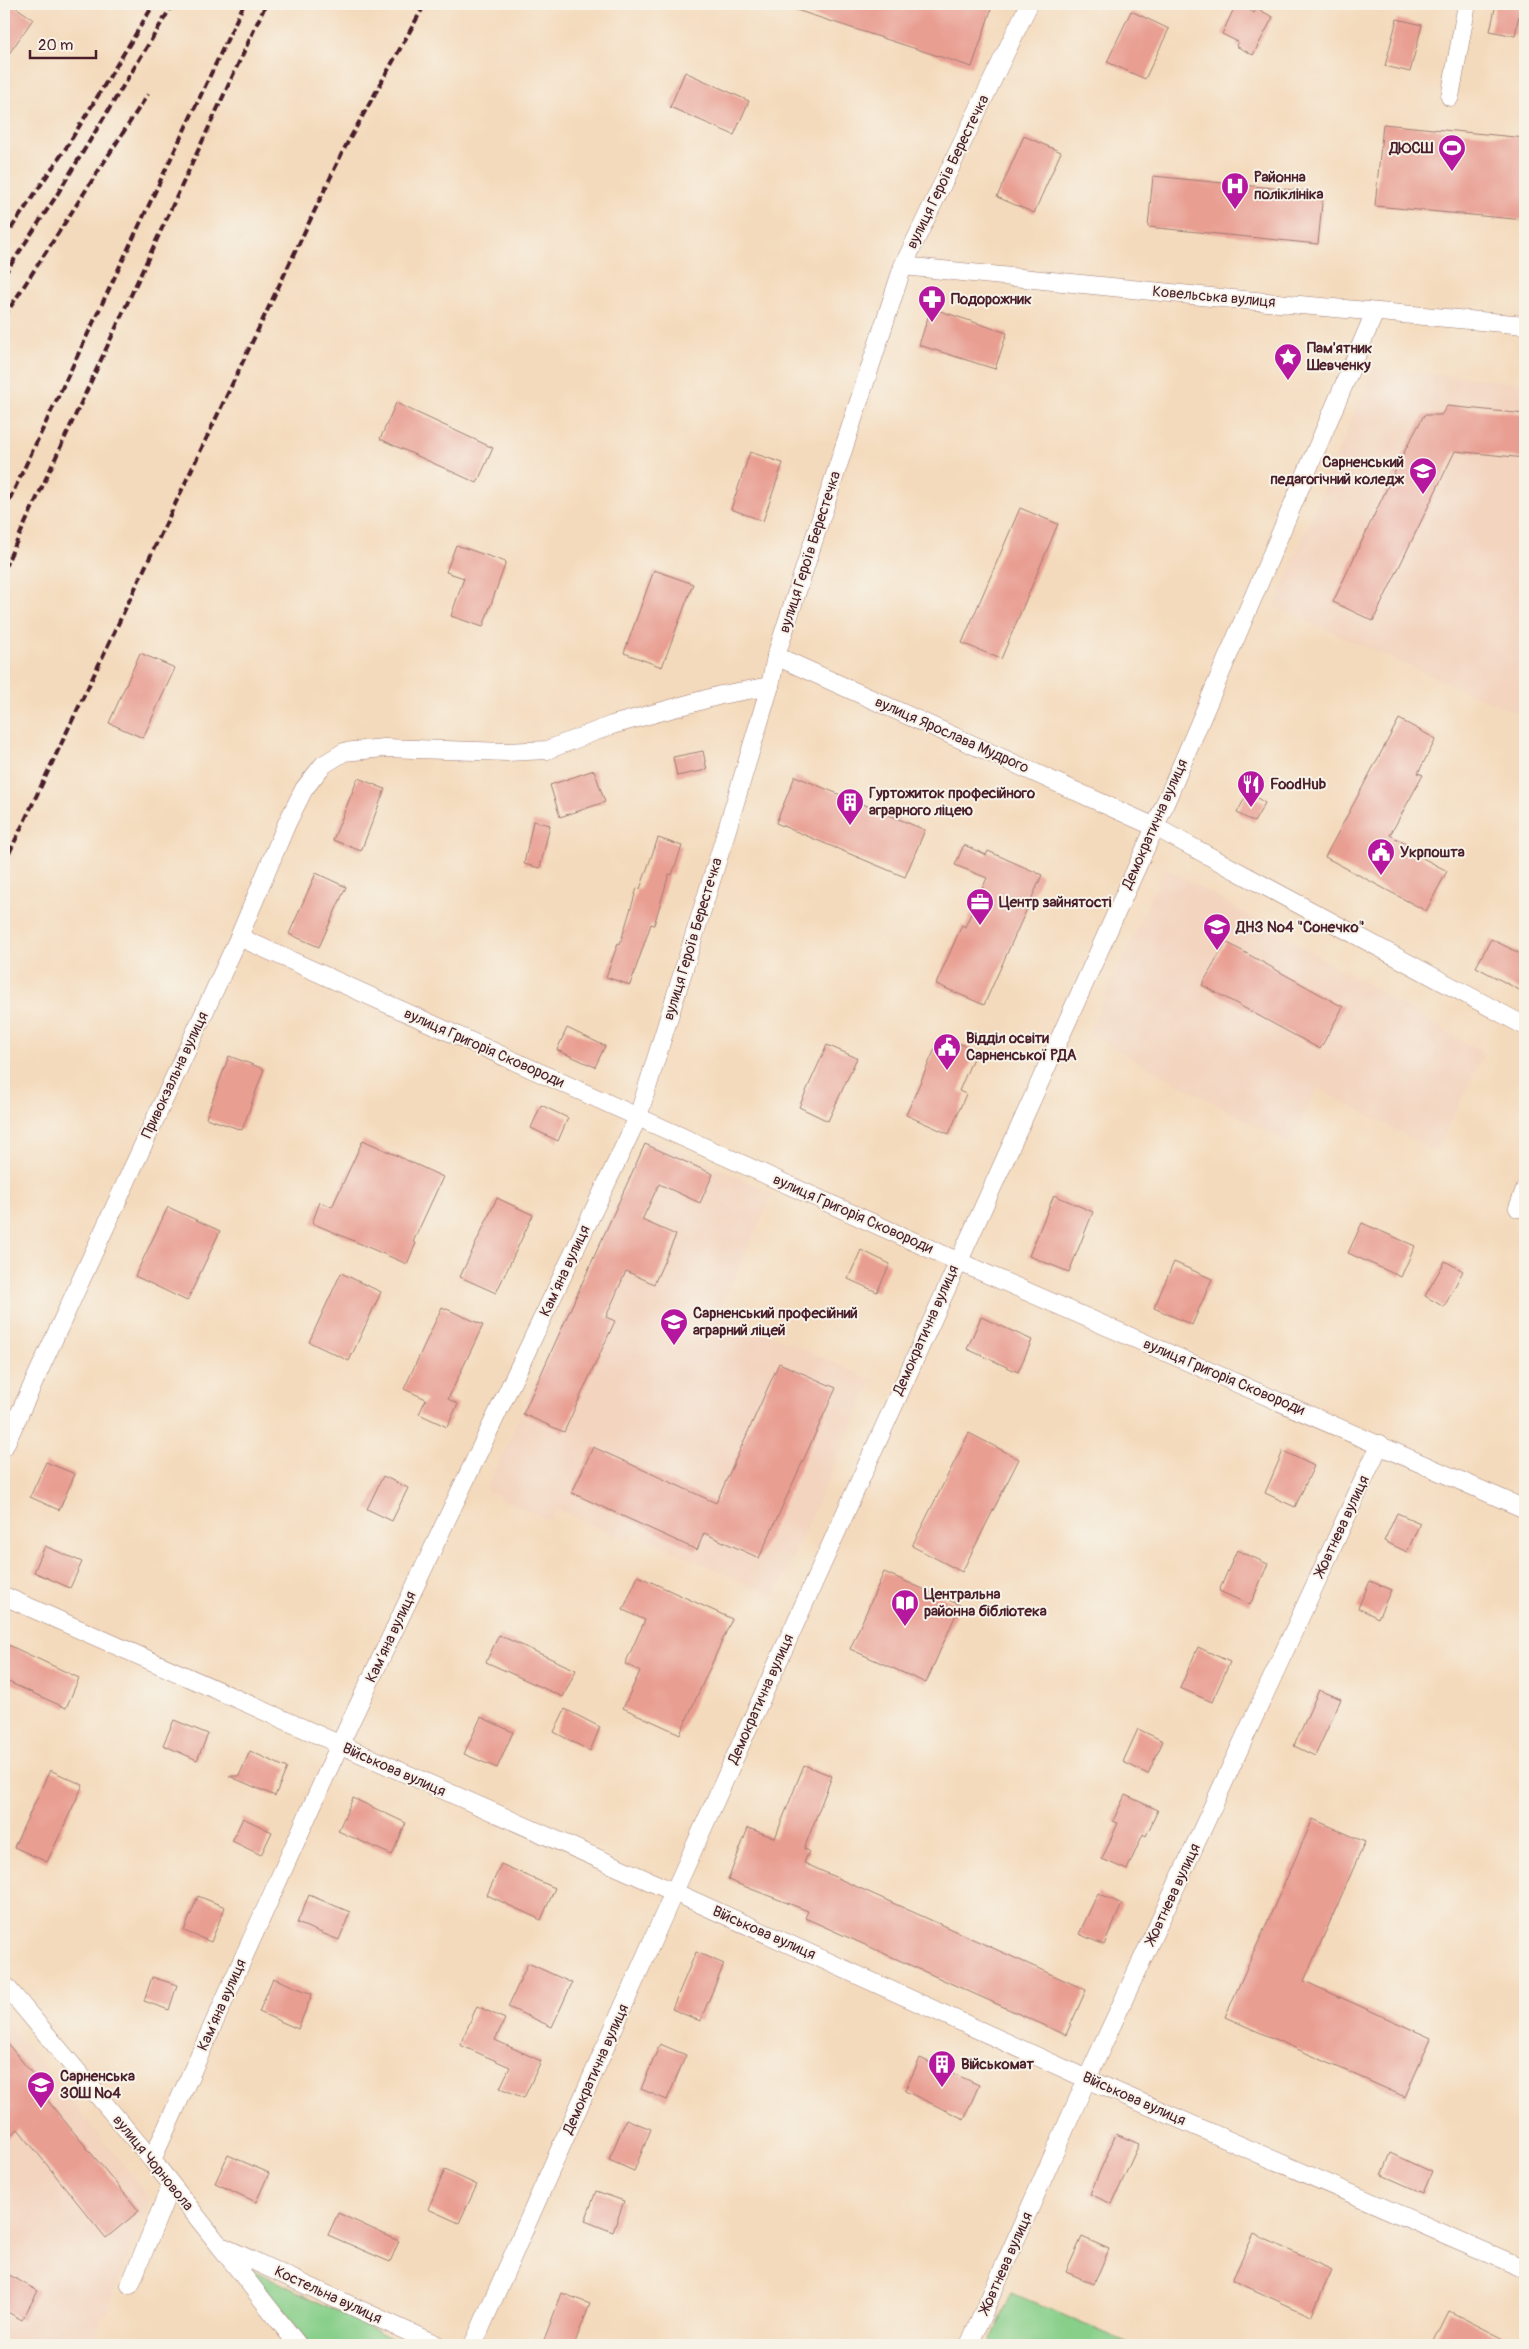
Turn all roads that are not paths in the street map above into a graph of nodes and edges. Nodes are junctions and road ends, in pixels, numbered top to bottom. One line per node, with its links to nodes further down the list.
1 (1029, 4): 4 (street, вулиця Героїв Берестечка)
2 (1467, 4): 3 (street)
3 (1450, 97)
4 (903, 266): 5 (street, Ковельська вулиця); 7 (street, вулиця Героїв Берестечка)
5 (1375, 312): 6 (street, Ковельська вулиця); 9 (street, Демократична вулиця)
6 (1525, 325)
7 (776, 656): 8 (street, вулиця Героїв Берестечка); 9 (street, вулиця Ярослава Мудрого)
8 (770, 686): 10 (street, Привокзальна вулиця); 12 (street, вулиця Героїв Берестечка)
9 (1155, 827): 11 (street, вулиця Ярослава Мудрого); 15 (street, Демократична вулиця)
10 (239, 937): 12 (street, вулиця Григорія Сковороди); 17 (street, Привокзальна вулиця)
11 (1525, 1026)
12 (638, 1117): 15 (street, вулиця Григорія Сковороди); 20 (street, Камʼяна вулиця)
13 (1525, 1189): 14 (street)
14 (1518, 1208)
15 (957, 1261): 16 (street, вулиця Григорія Сковороди); 21 (street, Демократична вулиця)
16 (1380, 1444): 18 (street, вулиця Григорія Сковороди); 23 (street, Жовтнева вулиця)
17 (4, 1447)
18 (1525, 1509)
19 (4, 1596): 20 (street, Військова вулиця)
20 (339, 1746): 21 (street, Військова вулиця); 24 (street, Камʼяна вулиця)
21 (674, 1892): 23 (street, Військова вулиця); 31 (street, Демократична вулиця)
22 (4, 1984): 24 (street, вулиця Чорновола)
23 (1087, 2079): 27 (street, Військова вулиця); 32 (street, Жовтнева вулиця)
24 (152, 2160): 25 (street, вулиця Чорновола)
25 (171, 2185): 26 (street, вулиця Чорновола); 28 (street)
26 (219, 2245): 29 (street, вулиця Чорновола); 30 (street, Костельна вулиця)
27 (1525, 2269)
28 (130, 2285)
29 (298, 2345)
30 (437, 2345)
31 (473, 2345)
32 (969, 2345)

